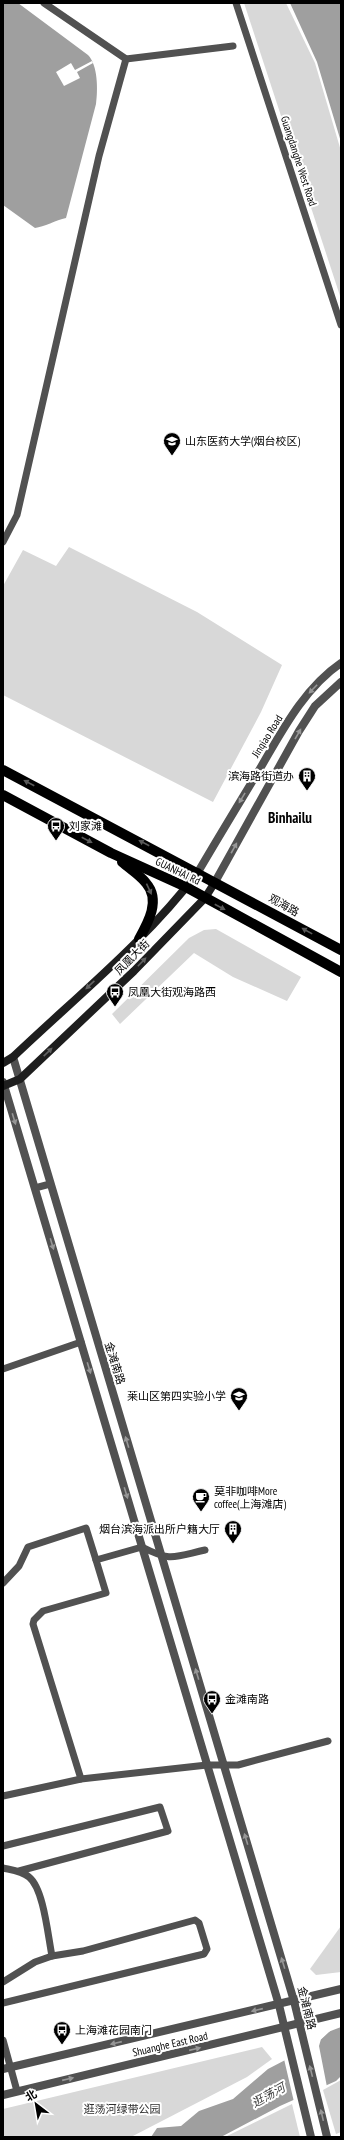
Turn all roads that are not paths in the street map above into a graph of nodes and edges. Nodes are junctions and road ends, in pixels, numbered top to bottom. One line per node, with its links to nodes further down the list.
1 (44, 3): 4 (street)
2 (236, 3): 5 (street, Guangdanghe West Road)
3 (234, 46): 4 (street)
4 (126, 59): 6 (street)
5 (341, 325)
6 (3, 542)
7 (341, 663): 12 (street, Jinqiao Road, one-way to 12)
8 (341, 682): 13 (street, one-way to 8)
9 (3, 770): 12 (main road, GUANHAI Rd, one-way to 9)
10 (3, 795): 11 (main road, GUANHAI Rd, one-way to 11)
11 (111, 854): 14 (main road, GUANHAI Rd); 16 (main road, one-way to 16)
12 (198, 872): 13 (main road, GUANHAI Rd); 14 (main road, 凤凰大街)
13 (215, 882): 15 (main road, 凤凰大街); 17 (main road, 观海路, one-way to 13)
14 (186, 888): 15 (main road, GUANHAI Rd); 16 (main road, 凤凰大街)
15 (205, 898): 18 (main road, GUANHAI Rd, one-way to 18); 21 (main road, 凤凰大街, one-way to 15)
16 (139, 939): 19 (main road, 凤凰大街, one-way to 19)
17 (341, 950)
18 (341, 972)
19 (13, 1057): 20 (main road, 凤凰大街); 21 (street, 金滩南路)
20 (3, 1063)
21 (20, 1079): 22 (main road, 凤凰大街); 23 (street, 金滩南路)
22 (3, 1085): 24 (street, one-way to 24)
23 (50, 1184): 24 (street); 29 (street, 金滩南路, one-way to 23)
24 (35, 1188): 25 (street, one-way to 25)
25 (81, 1342): 26 (street); 27 (street, one-way to 27)
26 (3, 1369)
27 (142, 1547): 29 (street); 30 (street); 34 (street)
28 (205, 1550): 29 (street)
29 (162, 1557): 33 (street, 金滩南路, one-way to 29)
30 (96, 1560): 31 (street); 35 (street)
31 (3, 1582)
32 (328, 1741): 33 (street)
33 (224, 1764): 34 (street); 43 (street, 金滩南路, one-way to 33)
34 (207, 1765): 35 (street); 45 (street)
35 (81, 1779): 36 (street)
36 (3, 1796)
37 (3, 1846): 39 (street)
38 (3, 1868): 39 (street)
39 (19, 1871): 40 (street)
40 (52, 1956): 41 (street); 44 (street)
41 (3, 1982)
42 (341, 1989): 43 (street, Shuanghe East Road)
43 (294, 2001): 45 (street, Shuanghe East Road); 47 (street, 金滩南路)
44 (3, 2003)
45 (279, 2005): 48 (street); 50 (street, Shuanghe East Road, one-way to 50)
46 (341, 2013): 47 (street, Shuanghe East Road)
47 (300, 2024): 48 (street, Shuanghe East Road); 54 (street, 金滩南路, one-way to 47)
48 (285, 2028): 51 (street, Shuanghe East Road, one-way to 48); 53 (street)
49 (3, 2040): 50 (street)
50 (7, 2068): 51 (street)
51 (17, 2092): 52 (street, Shuanghe East Road)
52 (3, 2095)
53 (311, 2137)
54 (327, 2137)

